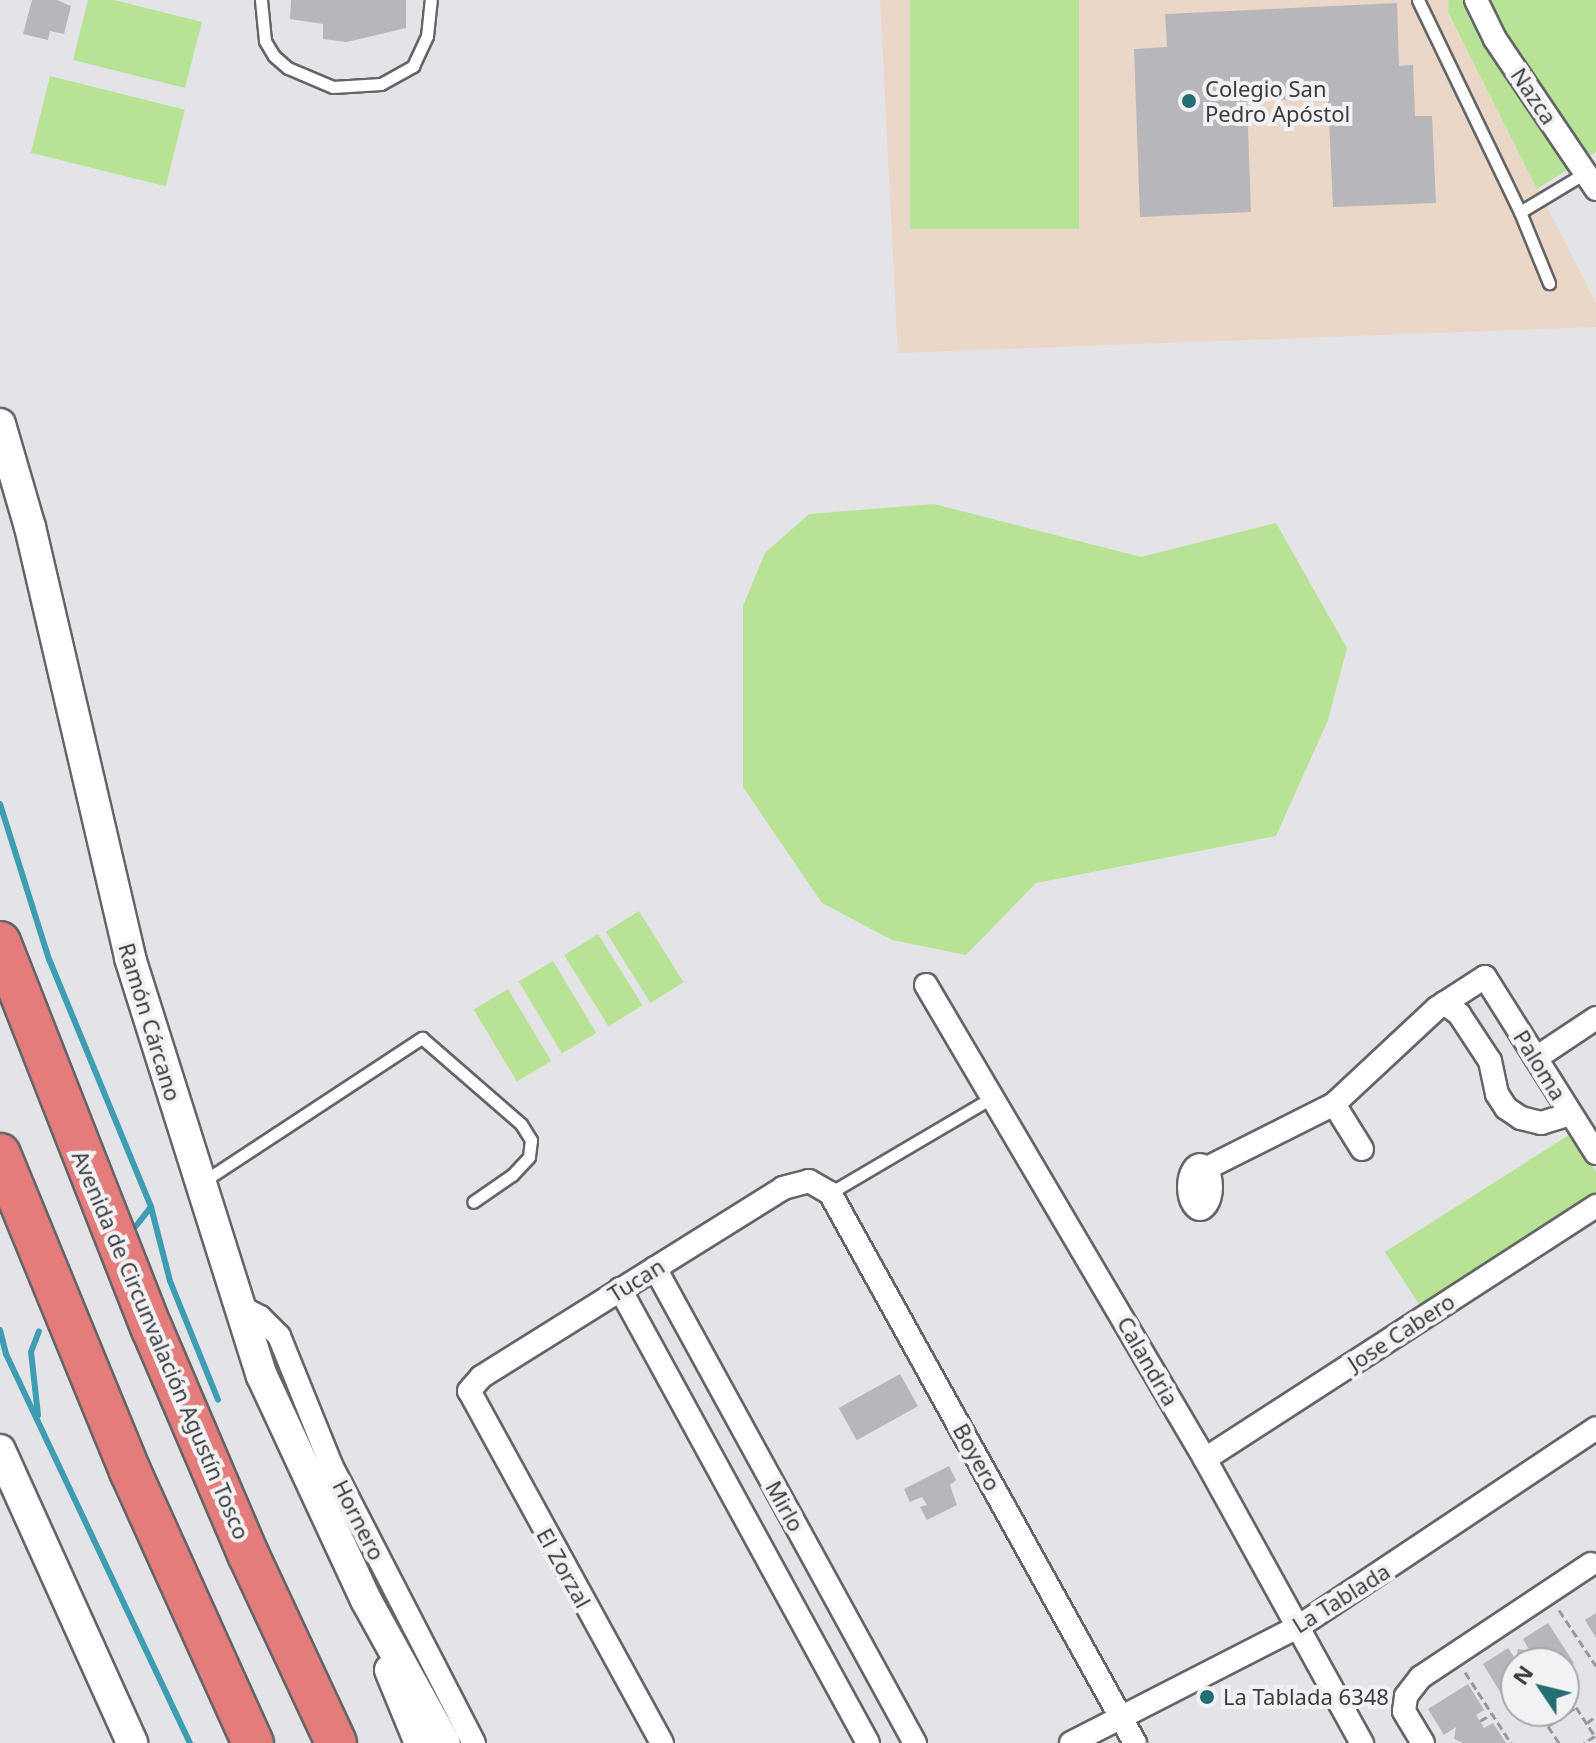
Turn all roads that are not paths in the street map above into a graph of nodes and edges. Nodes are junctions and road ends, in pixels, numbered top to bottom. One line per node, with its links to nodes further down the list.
1 (261, 0): 2 (lane)
2 (431, 0)
3 (1418, 0): 6 (lane)
4 (1476, 0): 5 (street, Nazca)
5 (1592, 176): 6 (lane)
6 (1520, 212): 7 (lane)
7 (1549, 283)
8 (0, 424): 23 (main road, Ramón Cárcano)
9 (0, 942): 40 (highway, Avenida de Circunvalación Agustín Tosco)
10 (926, 985): 15 (street, Calandria)
11 (1444, 1003): 13 (street, Paloma); 16 (street); 18 (street)
12 (1596, 1018): 13 (street)
13 (1536, 1058): 14 (street, Paloma)
14 (1558, 1094): 17 (street, Paloma); 18 (street)
15 (993, 1097): 24 (lane); 33 (street, Calandria)
16 (1334, 1104): 19 (street); 22 (street)
17 (1571, 1114): 18 (street); 20 (street, Paloma)
18 (1530, 1119)
19 (1362, 1149)
20 (1596, 1153)
21 (0, 1154): 39 (highway)
22 (1205, 1169)
23 (200, 1184): 25 (lane); 29 (main road, Ramón Cárcano)
24 (830, 1193): 27 (street, Tucan); 37 (street, Boyero)
25 (473, 1202)
26 (1596, 1206): 33 (street, Jose Cabero)
27 (655, 1268): 28 (street, Tucan); 46 (street, Mirlo)
28 (620, 1289): 30 (street, Tucan); 45 (street, Mirlo)
29 (239, 1306): 35 (main road, Ramón Cárcano); 43 (street, Hornero)
30 (469, 1391): 44 (street, El Zorzal)
31 (1596, 1428): 36 (street, La Tablada)
32 (0, 1450): 38 (main road)
33 (1205, 1459): 36 (street, Calandria)
34 (1591, 1564): 50 (street)
35 (366, 1600): 41 (main road, Ramón Cárcano); 42 (main road, Ramón Cárcano)
36 (1298, 1627): 37 (street, La Tablada); 49 (street, Calandria)
37 (1120, 1716): 47 (street, La Tablada); 48 (street, Boyero)
38 (132, 1743)
39 (253, 1743)
40 (336, 1743)
41 (420, 1743)
42 (445, 1743)
43 (474, 1743)
44 (662, 1743)
45 (868, 1743)
46 (915, 1743)
47 (1071, 1743)
48 (1135, 1743)
49 (1362, 1743)
50 (1423, 1743)

